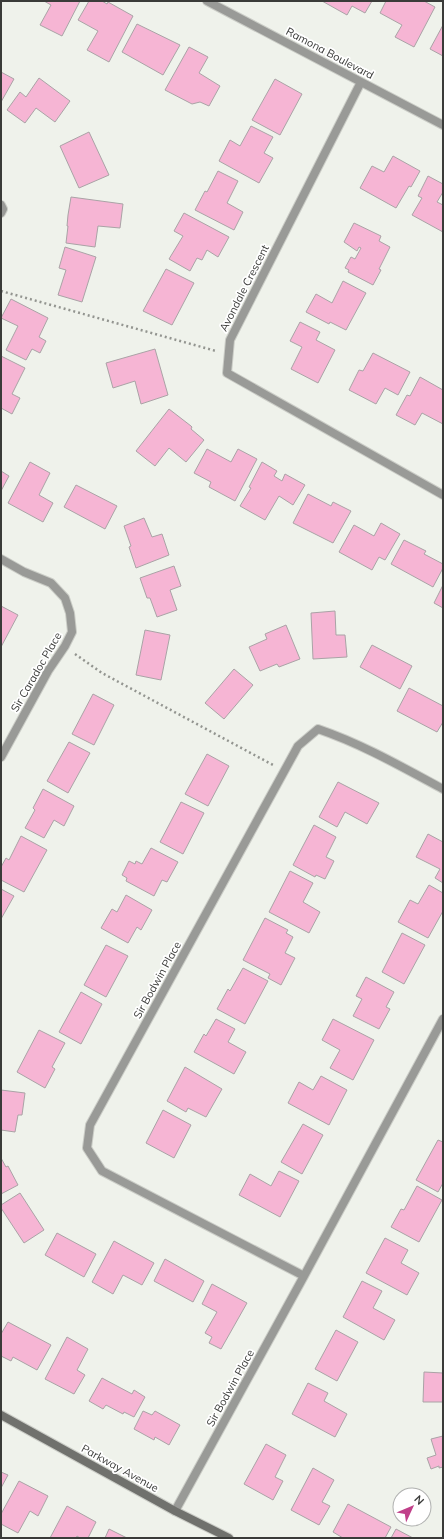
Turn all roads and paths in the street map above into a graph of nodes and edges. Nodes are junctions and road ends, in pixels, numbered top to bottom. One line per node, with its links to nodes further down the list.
1 (207, 1): 2 (street, Ramona Boulevard)
2 (361, 82): 3 (street, Ramona Boulevard); 7 (street, Avondale Crescent)
3 (443, 125)
4 (1, 206): 5 (street)
5 (1, 213)
6 (1, 291): 7 (path)
7 (228, 355): 8 (street, Avondale Crescent)
8 (443, 495)
9 (1, 559): 10 (street, Sir Caradoc Place)
10 (65, 646): 11 (street, Sir Caradoc Place); 12 (path)
11 (1, 758)
12 (284, 771): 13 (street, Sir Bodwin Place); 15 (street, Sir Bodwin Place)
13 (443, 789)
14 (443, 1019): 15 (street, Sir Bodwin Place)
15 (304, 1276): 17 (street, Sir Bodwin Place)
16 (1, 1415): 17 (street, Parkway Avenue)
17 (175, 1511): 18 (street, Parkway Avenue)
18 (229, 1538)

